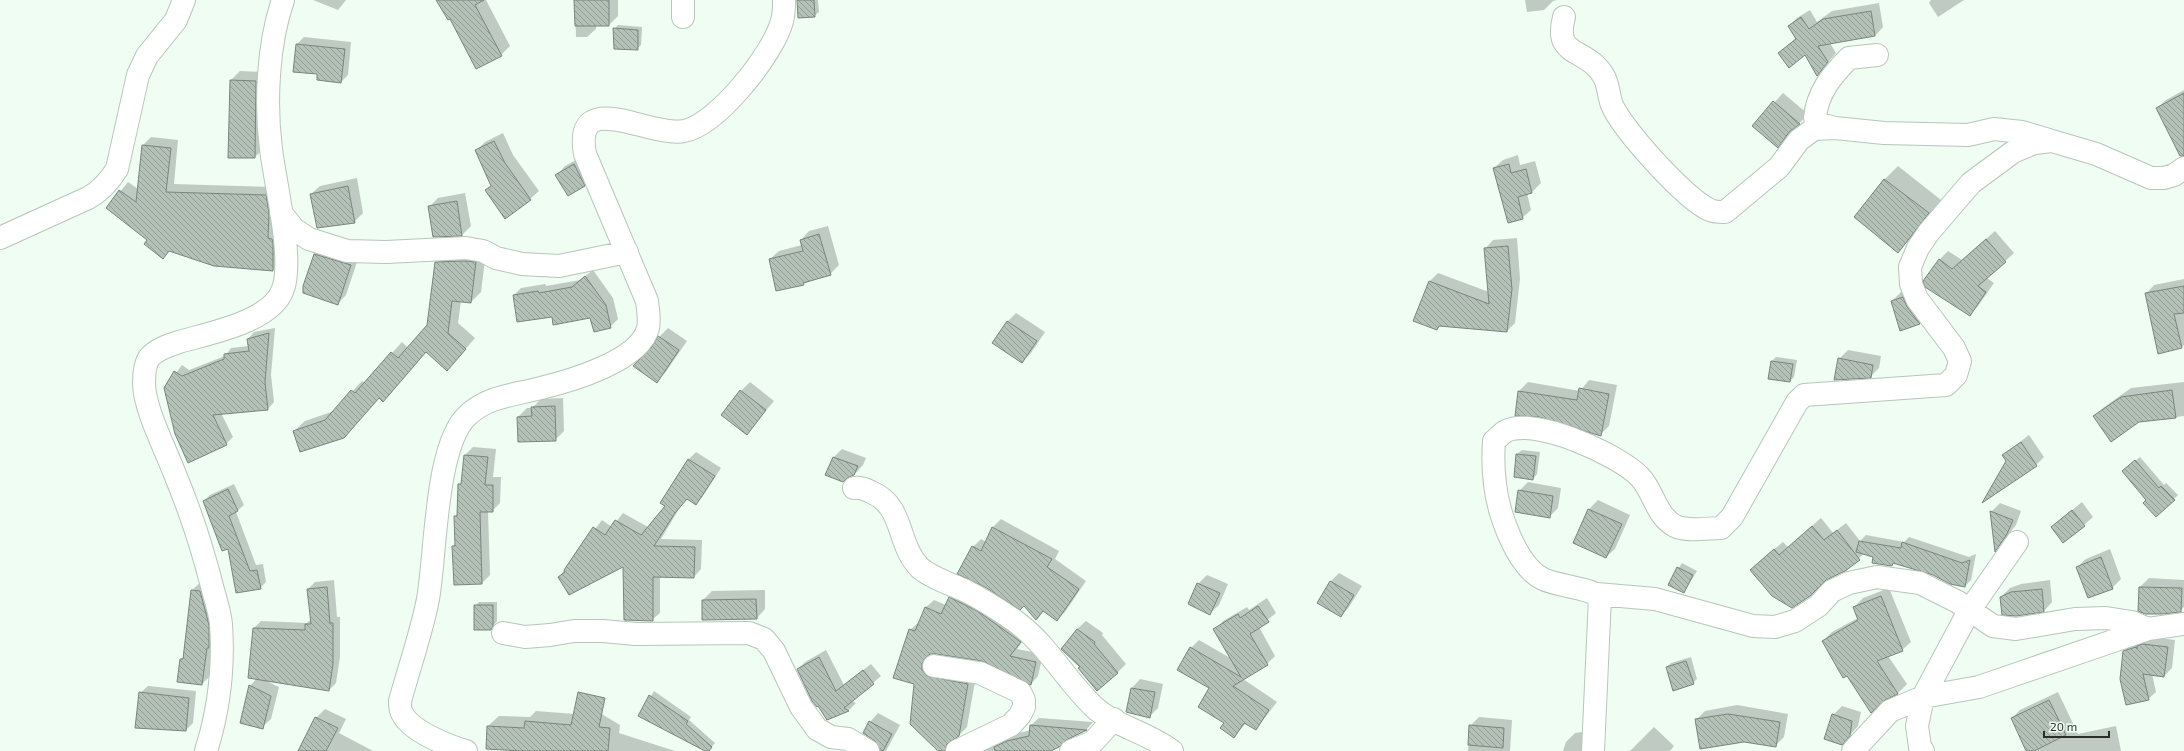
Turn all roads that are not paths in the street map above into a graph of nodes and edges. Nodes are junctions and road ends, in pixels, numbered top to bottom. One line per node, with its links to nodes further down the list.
1 (184, 0): 10 (street)
2 (284, 0): 9 (street)
3 (784, 0): 11 (street)
4 (1564, 17): 6 (street)
5 (1877, 55): 6 (street)
6 (1835, 128): 7 (street)
7 (2052, 141): 8 (street); 14 (street)
8 (2184, 168)
9 (281, 213): 11 (street); 22 (street)
10 (0, 238)
11 (627, 252): 23 (street)
12 (854, 488): 21 (street)
13 (2018, 542): 15 (street)
14 (1597, 594): 15 (street); 28 (street)
15 (1969, 611): 17 (street); 20 (street)
16 (2184, 624): 17 (street)
17 (2148, 629): 20 (street)
18 (503, 633): 24 (street)
19 (934, 666): 25 (street)
20 (1923, 697): 29 (street); 30 (street)
21 (1114, 719): 26 (street); 27 (street)
22 (206, 751)
23 (466, 751)
24 (868, 751)
25 (957, 751)
26 (1071, 751)
27 (1172, 751)
28 (1593, 751)
29 (1853, 751)
30 (1923, 751)

